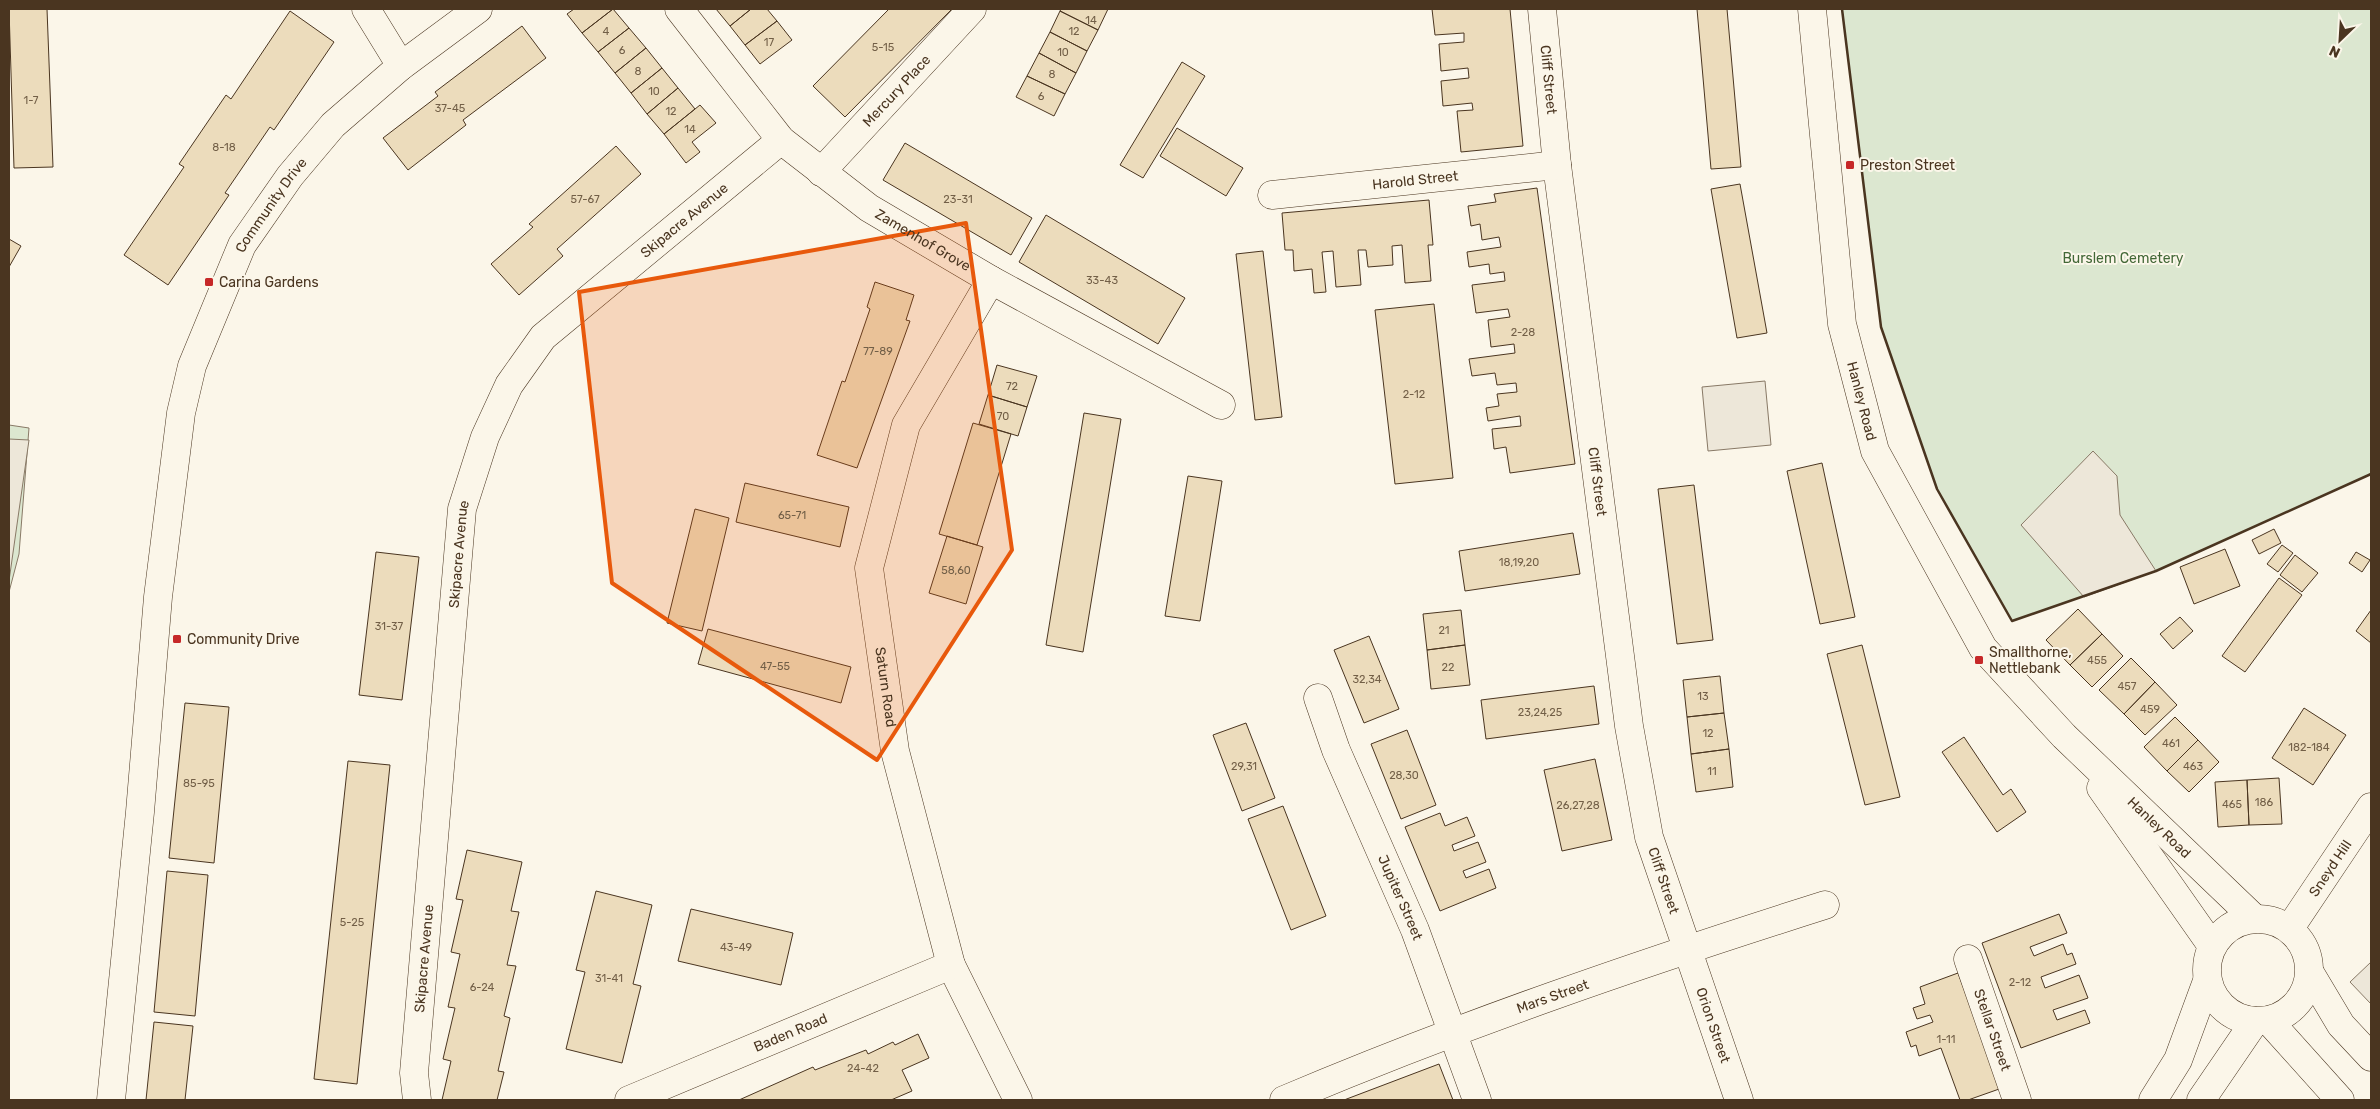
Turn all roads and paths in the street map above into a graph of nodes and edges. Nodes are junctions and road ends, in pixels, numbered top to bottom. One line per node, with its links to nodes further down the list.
1 (366, 9): 7 (street)
2 (478, 9): 7 (street, Community Drive)
3 (679, 9): 8 (street, Zamenhof Grove)
4 (972, 9): 10 (street, Mercury Place)
5 (1542, 9): 9 (street, Cliff Street)
6 (1812, 9): 15 (street, Hanley Road)
7 (401, 66): 29 (street, Community Drive)
8 (782, 140): 10 (street, Zamenhof Grove); 30 (street, Skipacre Avenue)
9 (1557, 165): 11 (street, Harold Street); 21 (street, Cliff Street)
10 (820, 172): 12 (street, Zamenhof Grove)
11 (1272, 195)
12 (990, 280): 13 (street, Zamenhof Grove); 23 (street, Saturn Road)
13 (1221, 405)
14 (1318, 698): 27 (street, Jupiter Street)
15 (2064, 736): 18 (street, Hanley Road); 20 (street, Hanley Road)
16 (2371, 807): 19 (street, Sneyd Hill)
17 (1825, 905): 21 (street, Mars Street)
18 (2254, 918): 19 (street); 20 (street)
19 (2290, 928): 24 (street)
20 (2212, 946): 25 (street)
21 (1686, 949): 27 (street, Mars Street); 35 (street, Orion Street)
22 (1968, 958): 36 (street, Stellar Street)
23 (951, 966): 31 (street, Baden Road); 32 (street, Saturn Road)
24 (2310, 973): 26 (street); 28 (street)
25 (2208, 981): 26 (street); 37 (street)
26 (2262, 1021): 38 (street); 39 (street)
27 (1451, 1033): 33 (street, Mars Street); 34 (street, Jupiter Street)
28 (2371, 1057)
29 (112, 1100)
30 (417, 1100)
31 (629, 1100)
32 (1018, 1100)
33 (1284, 1100)
34 (1476, 1100)
35 (1738, 1100)
36 (2017, 1100)
37 (2152, 1100)
38 (2201, 1100)
39 (2340, 1100)

